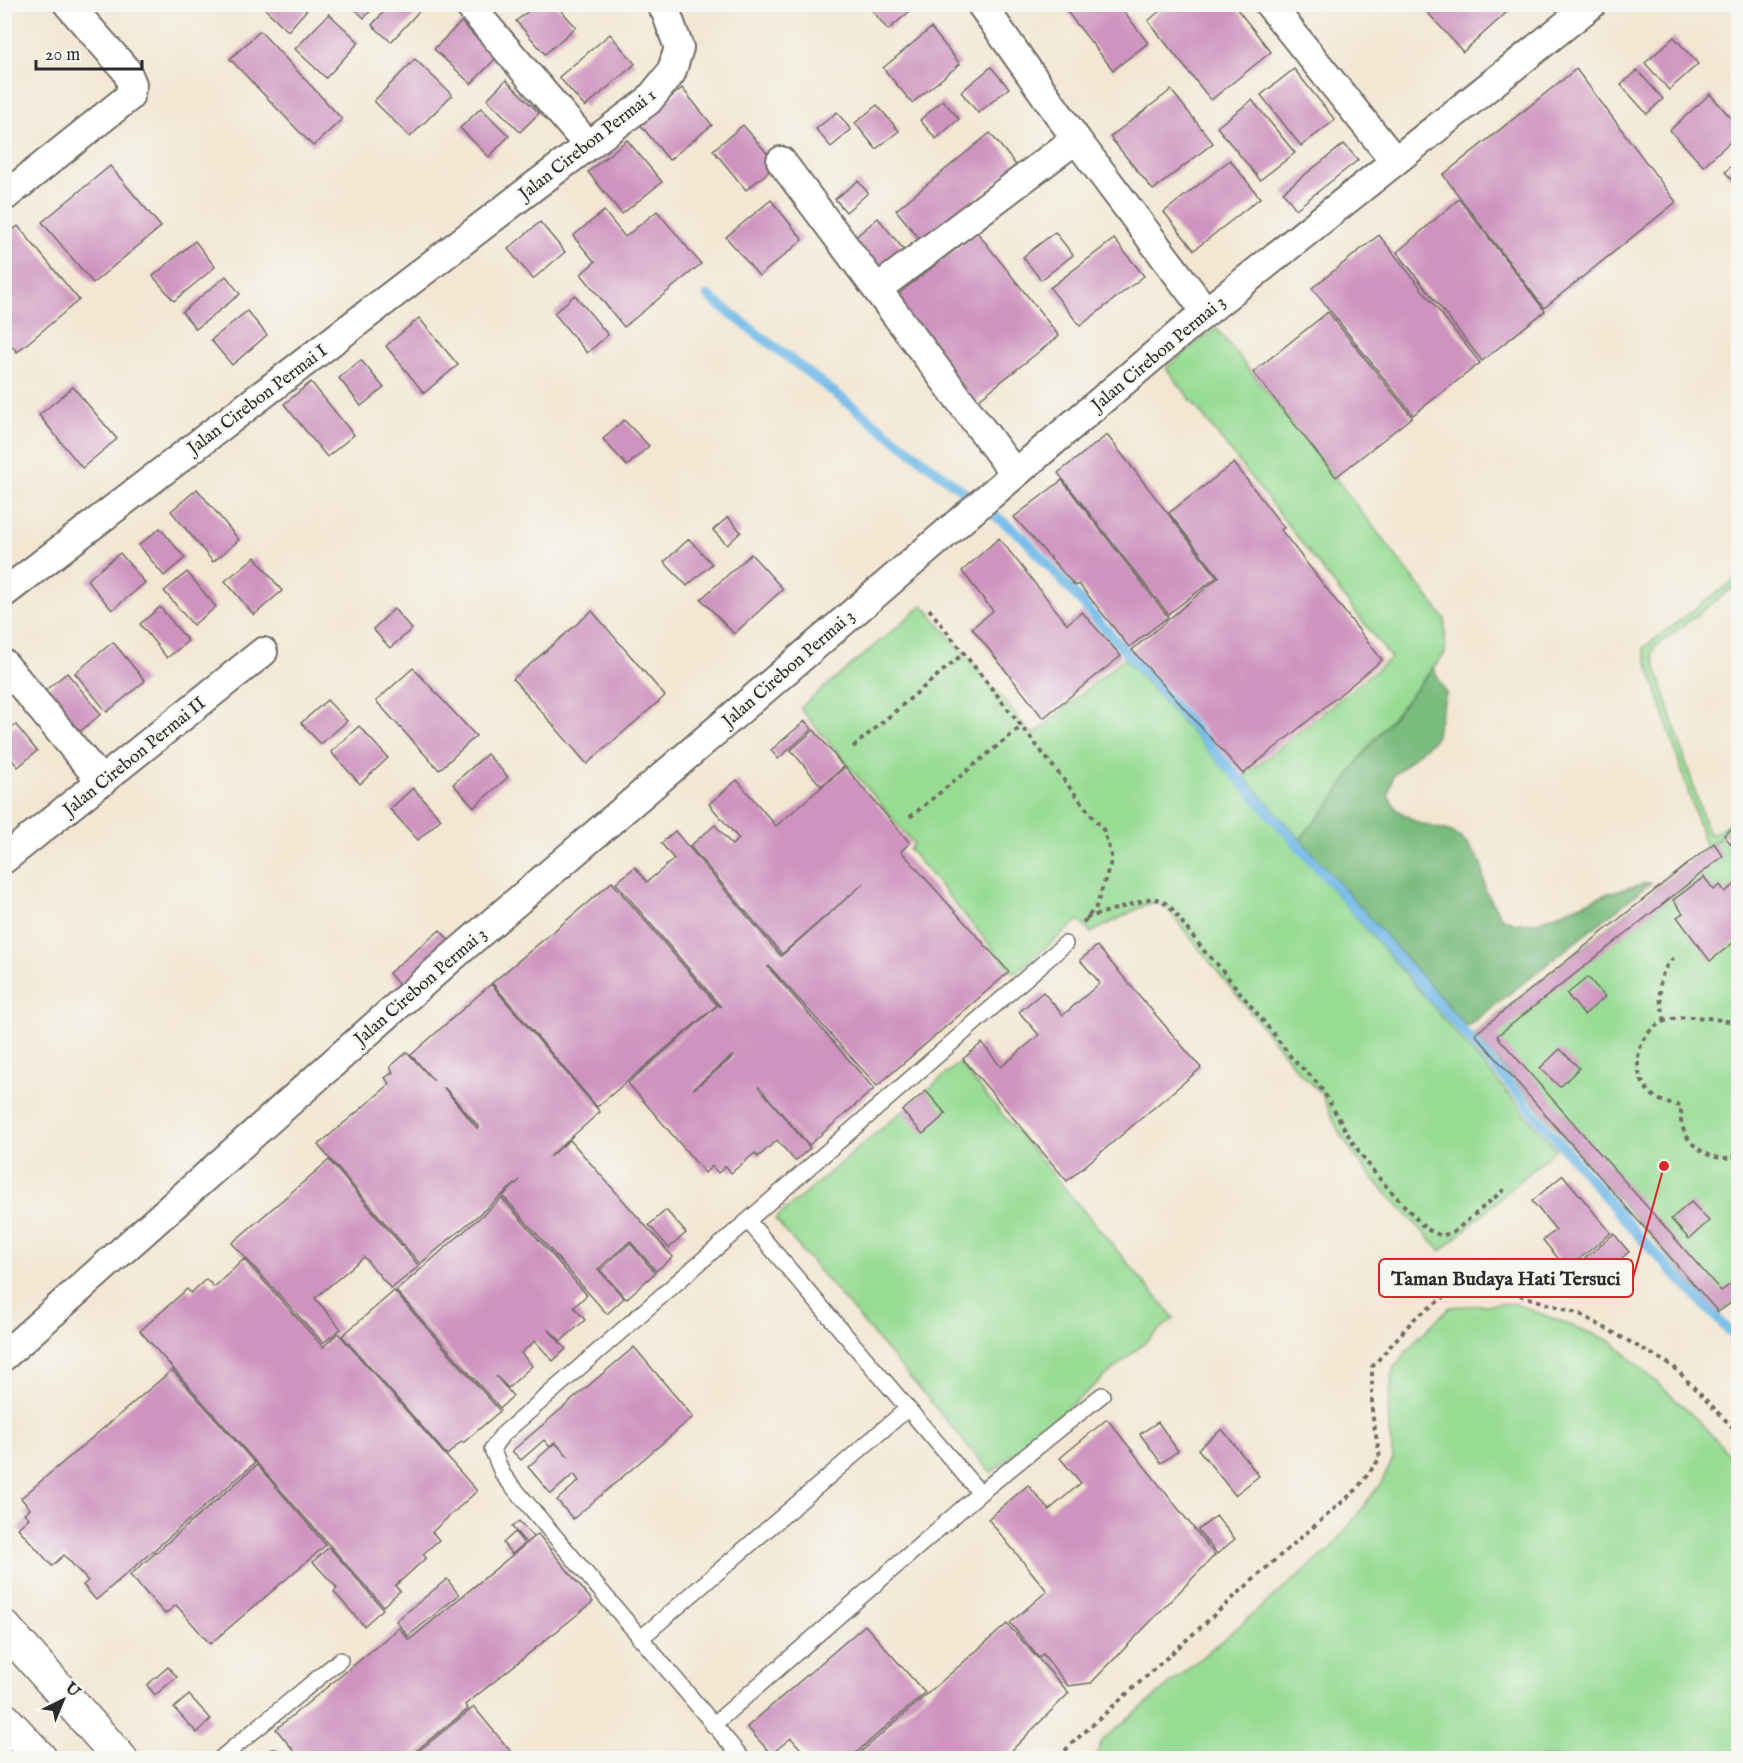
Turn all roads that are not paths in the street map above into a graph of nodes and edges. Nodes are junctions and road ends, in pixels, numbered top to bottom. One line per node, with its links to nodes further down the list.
1 (68, 4): 11 (street)
2 (468, 4): 8 (street)
3 (662, 4): 8 (street, Jalan Cirebon Permai 1)
4 (981, 4): 7 (street)
5 (1269, 4): 10 (street)
6 (1592, 4): 10 (street, Jalan Cirebon Permai 3)
7 (1076, 139): 13 (street); 14 (street)
8 (588, 145): 12 (street, Jalan Cirebon Permai 1)
9 (781, 161): 13 (street)
10 (1395, 162): 14 (street, Jalan Cirebon Permai 3)
11 (4, 197)
12 (509, 206): 16 (street, Jalan Cirebon Permai I)
13 (877, 289): 15 (street)
14 (1206, 312): 15 (street, Jalan Cirebon Permai 3)
15 (1015, 474): 23 (street, Jalan Cirebon Permai 3)
16 (4, 593)
17 (263, 652): 19 (street, Jalan Cirebon Permai II)
18 (4, 664): 19 (street)
19 (102, 782): 20 (street, Jalan Cirebon Permai II)
20 (4, 859)
21 (1065, 944): 22 (lane)
22 (748, 1221): 25 (lane); 28 (lane)
23 (4, 1356)
24 (1102, 1395): 26 (lane)
25 (907, 1408): 26 (lane); 28 (lane)
26 (980, 1493): 31 (lane)
27 (4, 1627): 33 (highway)
28 (640, 1639): 31 (lane)
29 (340, 1660): 34 (lane)
30 (4, 1719): 32 (highway)
31 (713, 1725): 35 (lane)
32 (40, 1758)
33 (120, 1758)
34 (221, 1758)
35 (742, 1758)

